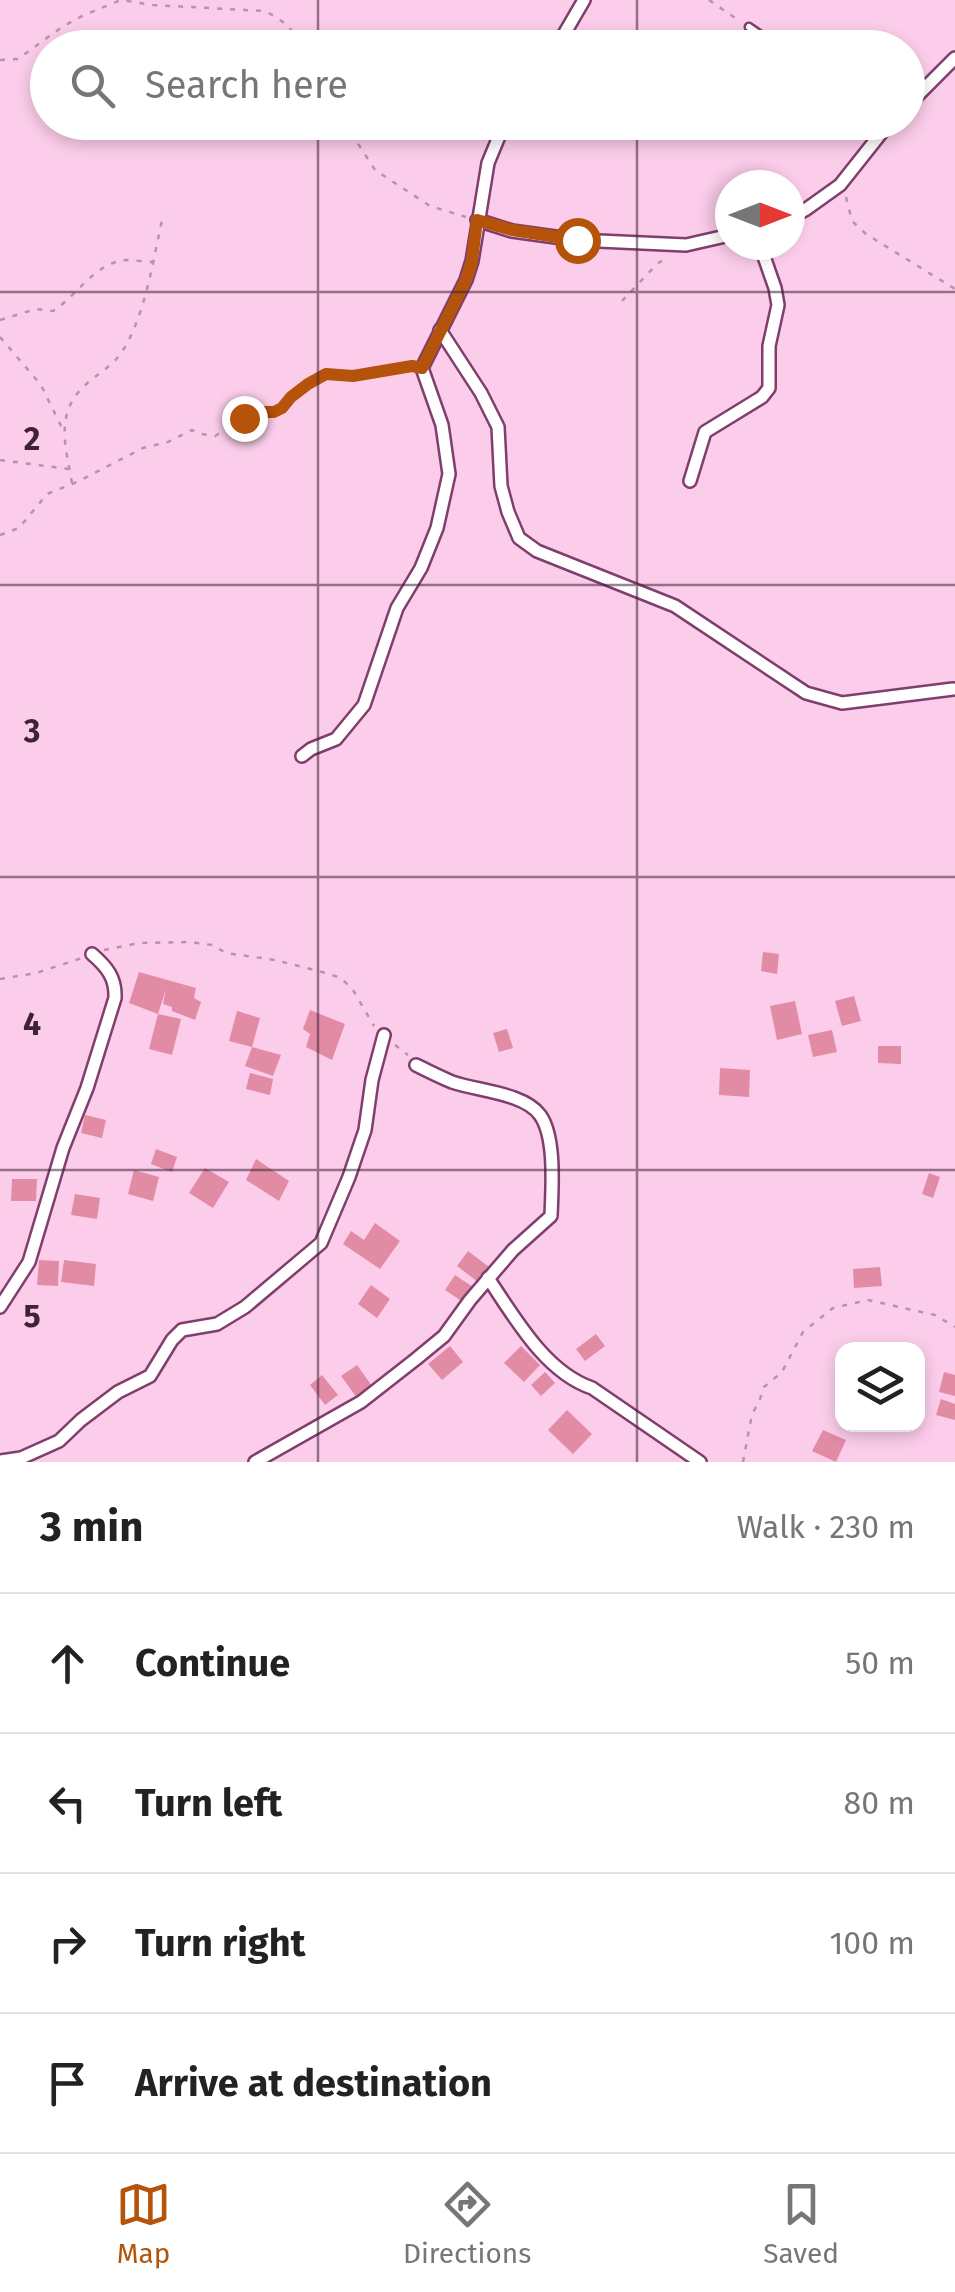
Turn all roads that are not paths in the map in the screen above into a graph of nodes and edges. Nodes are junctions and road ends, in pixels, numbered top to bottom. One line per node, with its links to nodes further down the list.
1 (584, 0): 3 (street)
2 (749, 27): 4 (lane)
3 (566, 30)
4 (753, 30)
5 (955, 58): 6 (street)
6 (925, 88)
7 (498, 140): 10 (street)
8 (876, 140): 9 (street)
9 (805, 209)
10 (477, 220): 11 (street); 13 (street)
11 (715, 238)
12 (765, 260): 14 (street)
13 (440, 330): 15 (street); 16 (street)
14 (690, 481)
15 (954, 689)
16 (302, 756)
17 (92, 954): 21 (street)
18 (384, 1036): 22 (street)
19 (416, 1065): 20 (street)
20 (488, 1278): 23 (street); 24 (street)
21 (0, 1307)
22 (0, 1461)
23 (254, 1462)
24 (700, 1462)

